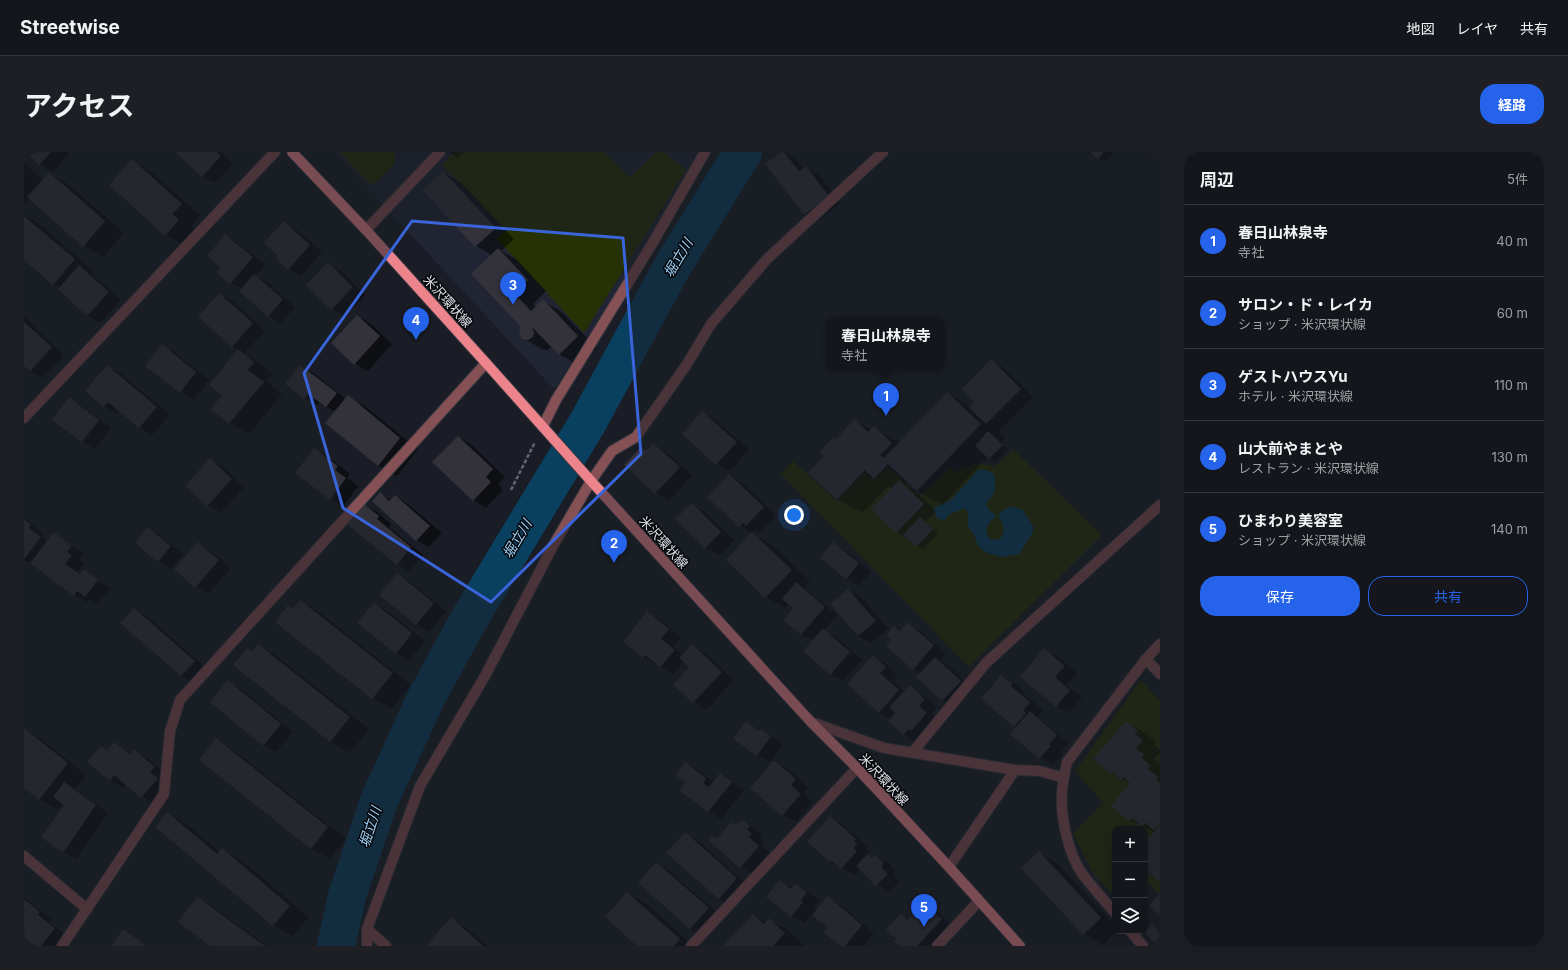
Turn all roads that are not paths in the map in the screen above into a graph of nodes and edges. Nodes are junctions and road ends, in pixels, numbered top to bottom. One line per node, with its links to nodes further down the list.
1 (276, 152): 8 (street)
2 (292, 152): 6 (main road, 米沢環状線)
3 (440, 152): 6 (street)
4 (705, 152): 9 (street)
5 (883, 152): 10 (street)
6 (366, 230): 7 (main road, 米沢環状線)
7 (486, 363): 9 (main road, 米沢環状線); 23 (street)
8 (24, 418)
9 (545, 429): 10 (main road, 米沢環状線)
10 (589, 478): 15 (main road, 米沢環状線); 25 (street)
11 (1160, 505): 16 (street)
12 (1160, 644): 13 (street)
13 (1146, 660): 14 (street); 19 (street)
14 (1160, 674)
15 (811, 722): 16 (street); 17 (main road, 米沢環状線)
16 (912, 753): 18 (street)
17 (857, 768): 21 (main road, 米沢環状線); 30 (street)
18 (1014, 770): 19 (street); 21 (street)
19 (1064, 778): 24 (street)
20 (24, 856): 23 (street)
21 (949, 867): 22 (main road, 米沢環状線)
22 (979, 901): 31 (street); 32 (main road, 米沢環状線)
23 (87, 909): 27 (street)
24 (1112, 909)
25 (367, 929): 28 (street); 29 (street)
26 (1133, 934): 33 (street)
27 (64, 945)
28 (367, 946)
29 (386, 946)
30 (691, 946)
31 (937, 946)
32 (1020, 946)
33 (1143, 946)

